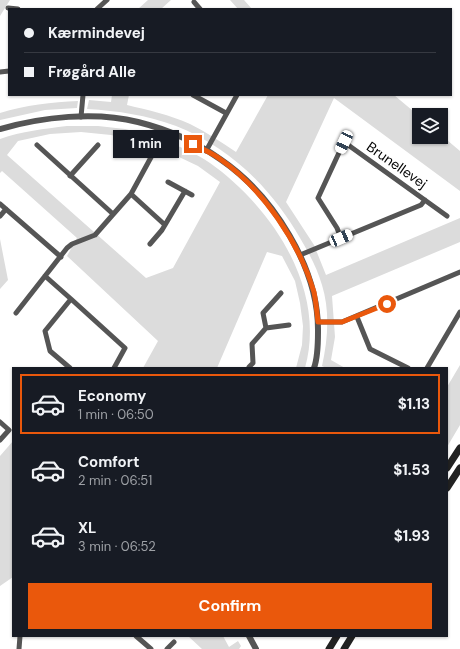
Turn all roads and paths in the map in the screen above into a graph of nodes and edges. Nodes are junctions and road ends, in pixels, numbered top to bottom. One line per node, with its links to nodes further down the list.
1 (108, 0): 5 (street)
2 (17, 2): 4 (street)
3 (194, 2): 6 (street)
4 (17, 8)
5 (98, 8)
6 (199, 8)
7 (83, 96): 11 (street)
8 (195, 96): 10 (street)
9 (235, 96): 10 (street)
10 (226, 113): 16 (street)
11 (81, 117): 12 (street); 13 (street)
12 (0, 129)
13 (162, 130): 16 (street); 20 (street)
14 (37, 145): 17 (street)
15 (98, 145): 17 (street)
16 (206, 151): 31 (street)
17 (70, 176): 25 (street)
18 (168, 182): 19 (street)
19 (185, 191): 21 (street); 28 (street)
20 (131, 194): 25 (street); 28 (street)
21 (192, 195)
22 (425, 200): 27 (street, Brunellevej); 29 (street, Brunellevej); 29 (street, Brunellevej)
23 (0, 204): 24 (street)
24 (6, 209): 26 (street); 32 (street)
25 (113, 214): 32 (street)
26 (0, 216)
27 (447, 216)
28 (165, 225): 30 (street)
29 (341, 238): 31 (street, Brunellevej)
30 (150, 244)
31 (300, 255): 40 (street)
32 (61, 257): 34 (street)
33 (460, 272): 39 (street)
34 (46, 276): 36 (street); 38 (street)
35 (281, 293): 42 (street)
36 (71, 299): 43 (street); 44 (street)
37 (460, 312): 48 (street)
38 (16, 313)
39 (357, 317): 40 (street); 47 (street)
40 (318, 322): 46 (street)
41 (289, 325): 42 (street)
42 (266, 328): 45 (street)
43 (69, 367)
44 (115, 367)
45 (251, 367)
46 (316, 367)
47 (406, 367)
48 (428, 367)
49 (0, 422): 50 (street)
50 (11, 431): 51 (street)
51 (0, 440)
52 (460, 448): 53 (main road)
53 (448, 466)
54 (460, 468): 55 (main road)
55 (448, 486)
56 (20, 637): 62 (street)
57 (137, 637): 63 (street)
58 (250, 637): 65 (street)
59 (336, 637): 66 (main road)
60 (351, 637): 67 (main road)
61 (174, 642): 64 (street)
62 (19, 649)
63 (150, 649)
64 (167, 649)
65 (256, 649)
66 (329, 649)
67 (344, 649)

